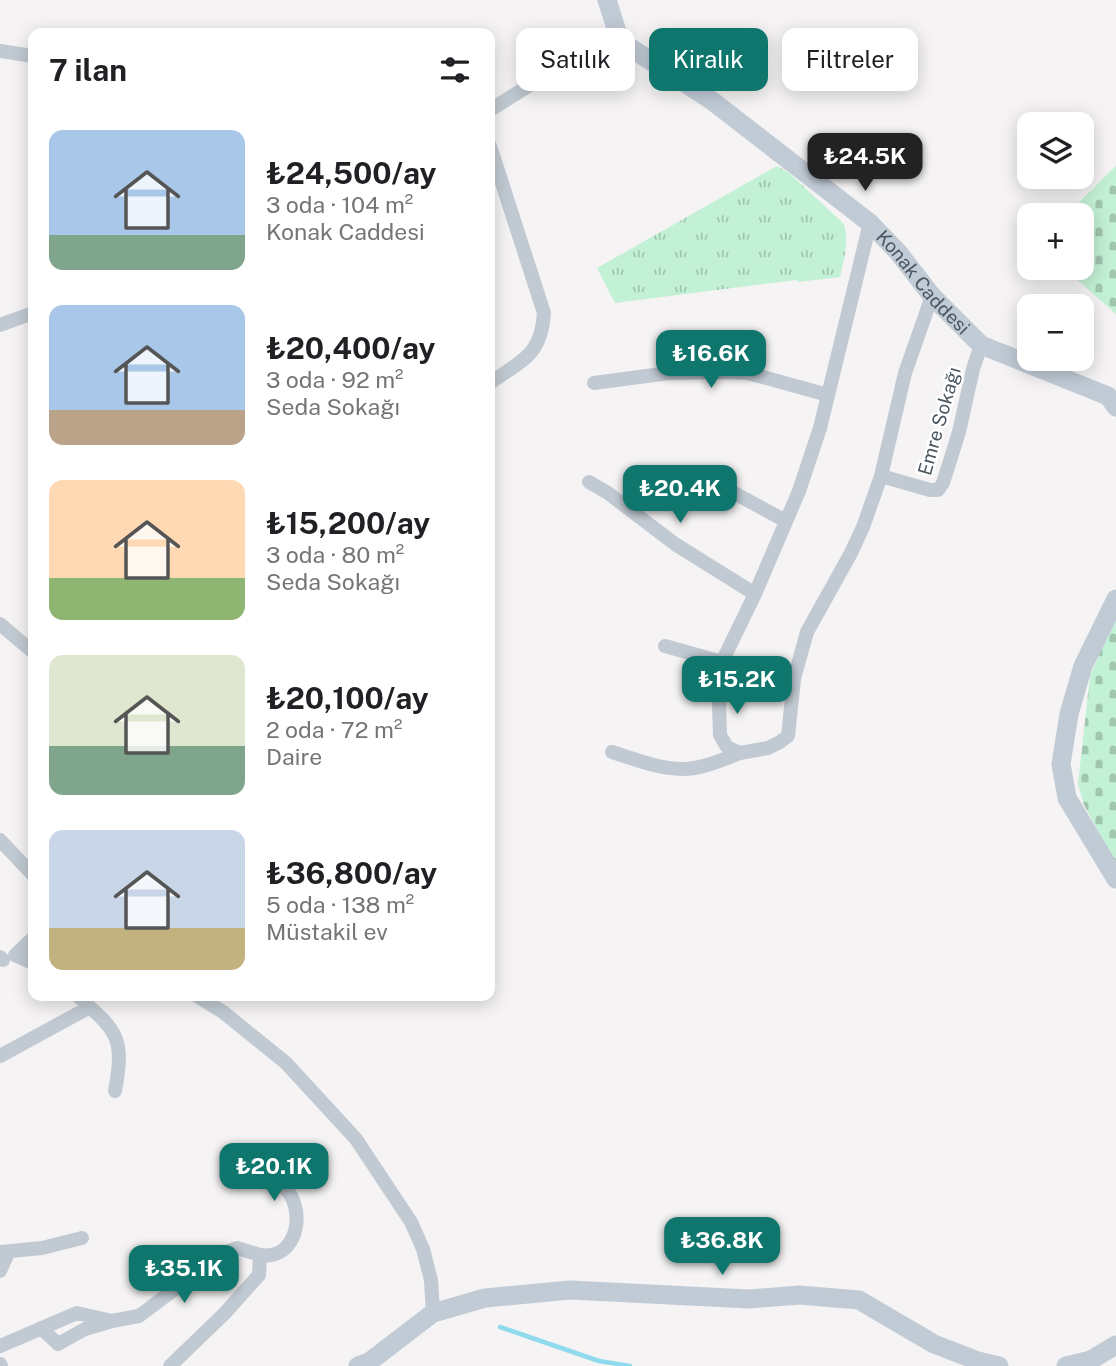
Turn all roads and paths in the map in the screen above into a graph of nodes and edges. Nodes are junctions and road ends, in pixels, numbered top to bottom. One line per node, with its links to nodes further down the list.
1 (607, 0): 2 (street)
2 (616, 28)
3 (0, 51): 5 (street)
4 (635, 51): 9 (street, Konak Caddesi)
5 (28, 55)
6 (520, 91): 7 (street)
7 (495, 107)
8 (495, 161): 14 (street)
9 (870, 223): 10 (street, Konak Caddesi); 16 (street)
10 (932, 296): 13 (street, Konak Caddesi); 18 (street)
11 (28, 315): 12 (street)
12 (0, 325)
13 (981, 345): 17 (street, Konak Caddesi); 18 (street, Emre Sokağı)
14 (495, 379)
15 (594, 383): 16 (street)
16 (828, 395): 21 (street)
17 (1112, 401)
18 (881, 476): 29 (street)
19 (589, 482): 22 (street)
20 (720, 486): 21 (street)
21 (786, 521): 22 (street)
22 (755, 594): 27 (street)
23 (1116, 599): 32 (street)
24 (1, 626): 26 (street)
25 (665, 646): 27 (street)
26 (28, 648)
27 (722, 662): 29 (street)
28 (612, 752): 29 (street)
29 (740, 753)
30 (0, 840): 31 (street)
31 (28, 870)
32 (1116, 879)
33 (28, 941): 35 (street)
34 (28, 952): 35 (street)
35 (4, 958): 36 (street)
36 (28, 962)
37 (83, 1001): 39 (street)
38 (205, 1001): 47 (street)
39 (90, 1007): 40 (street); 41 (street)
40 (2, 1051)
41 (115, 1091)
42 (245, 1160): 45 (street)
43 (82, 1238): 44 (street)
44 (4, 1253): 46 (street)
45 (260, 1255): 48 (street); 52 (street)
46 (0, 1271)
47 (433, 1313): 53 (street); 54 (street)
48 (112, 1321): 49 (street); 49 (street)
49 (41, 1328): 51 (street)
50 (1116, 1345): 55 (street)
51 (0, 1346)
52 (170, 1366)
53 (358, 1366)
54 (999, 1366)
55 (1066, 1366)

